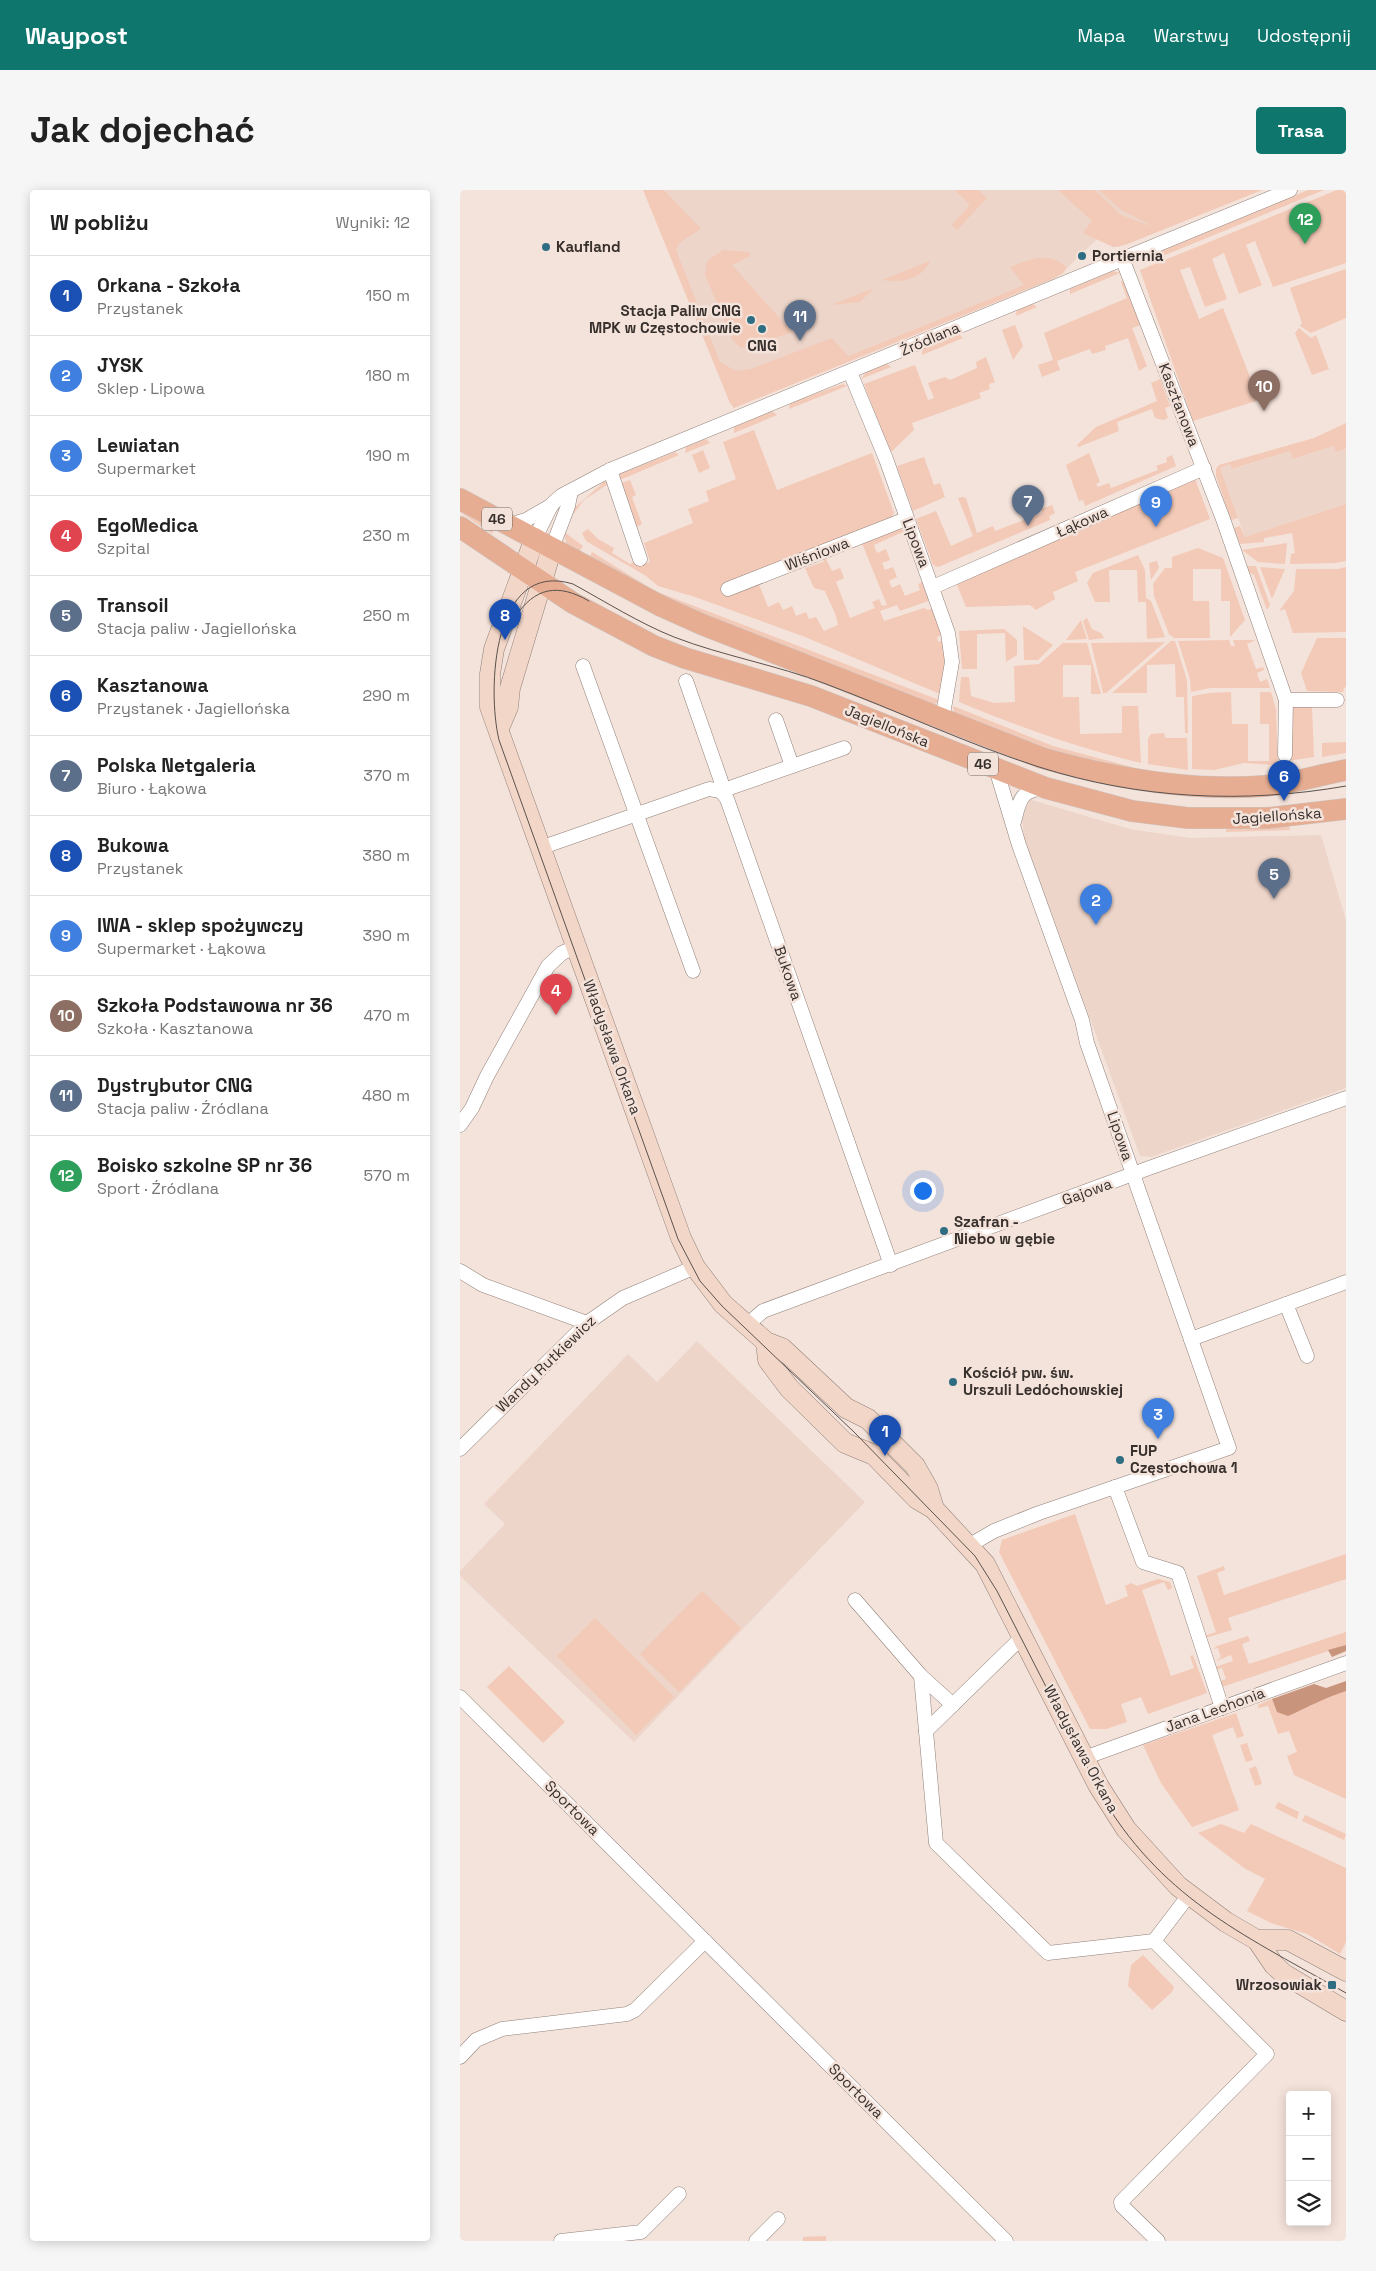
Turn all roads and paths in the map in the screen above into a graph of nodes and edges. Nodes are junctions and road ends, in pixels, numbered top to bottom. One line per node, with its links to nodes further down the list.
1 (1290, 190): 2 (street, Źródlana)
2 (1122, 258): 3 (street, Źródlana); 4 (street, Kasztanowa)
3 (850, 372): 5 (street, Źródlana); 9 (street, Lipowa)
4 (1204, 468): 16 (street, Łąkowa); 20 (street, Kasztanowa)
5 (610, 470): 6 (street, Źródlana); 13 (street)
6 (571, 491): 8 (street, Źródlana); 12 (street)
7 (460, 499): 10 (main road, Jagiellońska / 46)
8 (552, 504): 10 (street, Źródlana); 12 (street, Źródlana)
9 (906, 519): 16 (street, Lipowa); 17 (street, Wiśniowa)
10 (509, 525): 12 (main road, Jagiellońska / 46)
11 (460, 527): 14 (main road, Jagiellońska / 46)
12 (543, 543): 14 (street, Władysława Orkana); 15 (street); 23 (main road, Jagiellońska / 46)
13 (640, 559)
14 (522, 569): 15 (main road, Jagiellońska / 46); 24 (street, Władysława Orkana)
15 (542, 582): 24 (street); 28 (main road, Jagiellońska / 46)
16 (933, 587): 23 (street, Lipowa)
17 (728, 589)
18 (583, 666): 33 (street)
19 (686, 681): 31 (street, Bukowa)
20 (1286, 700): 21 (street); 26 (street, Kasztanowa)
21 (1337, 700)
22 (776, 720): 27 (street)
23 (942, 720): 29 (main road, Jagiellońska / 46)
24 (499, 728): 35 (street, Władysława Orkana)
25 (844, 748): 27 (street)
26 (1285, 755)
27 (792, 766): 31 (street)
28 (996, 769): 30 (main road, Jagiellońska / 46); 34 (street, Lipowa)
29 (1346, 770)
30 (1046, 788): 32 (main road, Jagiellońska / 46); 34 (street)
31 (721, 791): 33 (street); 41 (street, Bukowa)
32 (1346, 809)
33 (637, 814): 35 (street); 37 (street)
34 (1014, 822): 40 (street, Lipowa)
35 (540, 848): 36 (street, Władysława Orkana)
36 (576, 947): 39 (street); 42 (street, Władysława Orkana)
37 (693, 971)
38 (1346, 1098): 40 (street, Gajowa)
39 (460, 1125)
40 (1134, 1175): 41 (street, Gajowa); 48 (street, Lipowa)
41 (891, 1264): 47 (street, Gajowa)
42 (695, 1267): 46 (street, Wandy Rutkiewicz); 47 (street, Władysława Orkana)
43 (462, 1276): 46 (street)
44 (1346, 1282): 45 (street)
45 (1286, 1304): 48 (street); 50 (street)
46 (587, 1323): 51 (street, Wandy Rutkiewicz)
47 (747, 1325): 49 (street, Władysława Orkana)
48 (1191, 1339): 52 (street, Lipowa)
49 (766, 1342): 53 (street, Władysława Orkana); 53 (street, Władysława Orkana)
50 (1307, 1356)
51 (460, 1448)
52 (1115, 1487): 54 (street); 61 (street)
53 (934, 1509): 54 (street, Władysława Orkana)
54 (970, 1545): 56 (street, Władysława Orkana)
55 (854, 1600): 58 (street)
56 (1020, 1641): 60 (street); 63 (street, Władysława Orkana)
57 (1346, 1663): 61 (street, Jana Lechonia)
58 (920, 1676): 60 (street); 62 (street)
59 (460, 1697): 66 (street, Sportowa)
60 (953, 1705): 62 (street)
61 (1222, 1708): 63 (street, Jana Lechonia)
62 (926, 1731): 67 (street)
63 (1084, 1758): 64 (street, Władysława Orkana)
64 (1186, 1899): 65 (street, Władysława Orkana); 67 (street)
65 (1257, 1940): 68 (street); 69 (street, Władysława Orkana)
66 (705, 1941): 70 (street); 75 (street, Sportowa)
67 (1154, 1941): 76 (street)
68 (1346, 1971)
69 (1346, 2011)
70 (460, 2057)
71 (679, 2194): 73 (street)
72 (778, 2219): 74 (street)
73 (561, 2241)
74 (756, 2241)
75 (1006, 2241)
76 (1158, 2241)

